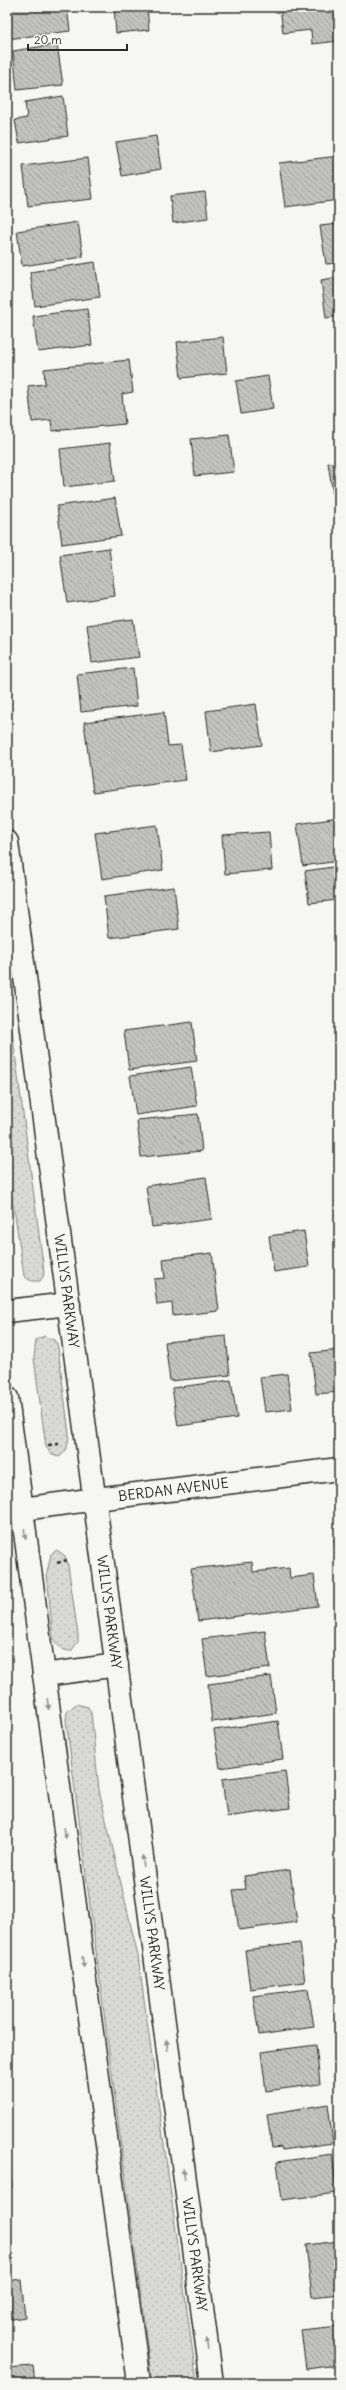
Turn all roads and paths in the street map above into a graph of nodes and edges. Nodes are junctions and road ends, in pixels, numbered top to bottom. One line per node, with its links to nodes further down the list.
1 (7, 842): 2 (main road, WILLYS PARKWAY)
2 (69, 1304): 3 (main road); 6 (main road, WILLYS PARKWAY)
3 (7, 1311)
4 (7, 1398): 7 (main road)
5 (339, 1469): 6 (main road, BERDAN AVENUE)
6 (96, 1499): 7 (main road, BERDAN AVENUE); 8 (main road, WILLYS PARKWAY)
7 (14, 1510): 9 (main road, one-way to 9)
8 (117, 1665): 9 (main road); 11 (main road, WILLYS PARKWAY, one-way to 8)
9 (44, 1675): 10 (main road, one-way to 10)
10 (139, 2383)
11 (212, 2383)

